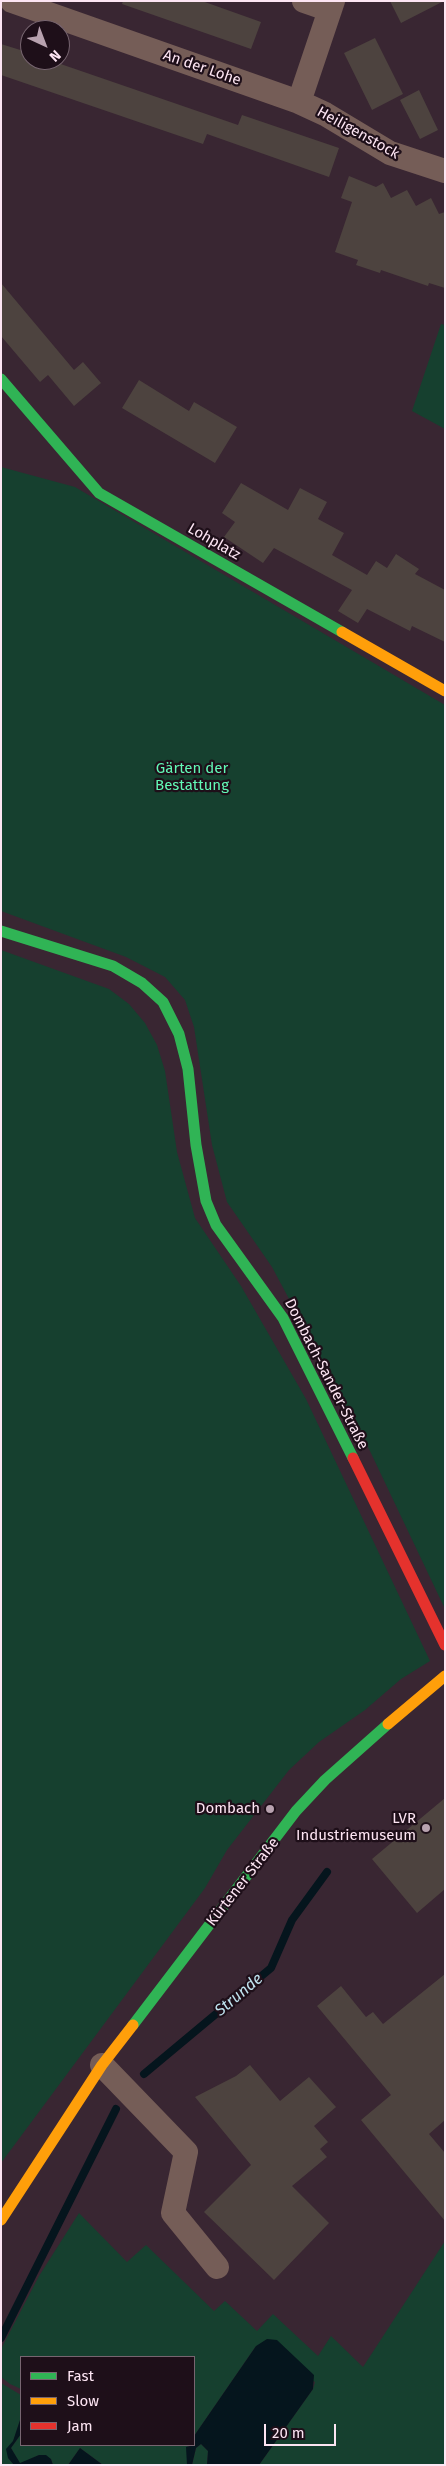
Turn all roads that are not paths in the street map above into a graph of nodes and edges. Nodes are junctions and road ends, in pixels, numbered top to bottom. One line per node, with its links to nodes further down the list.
1 (12, 1): 4 (street, An der Lohe)
2 (304, 1): 3 (street)
3 (331, 6): 4 (street)
4 (299, 102): 5 (street, Heiligenstock)
5 (445, 171)
6 (1, 379): 7 (street, Lohplatz)
7 (445, 690)
8 (1, 931): 9 (street, Dombach-Sander-Straße)
9 (445, 1645)
10 (445, 1676): 11 (street, Kürtener Straße)
11 (102, 2065): 12 (street, Kürtener Straße); 13 (street)
12 (1, 2220)
13 (216, 2267)

